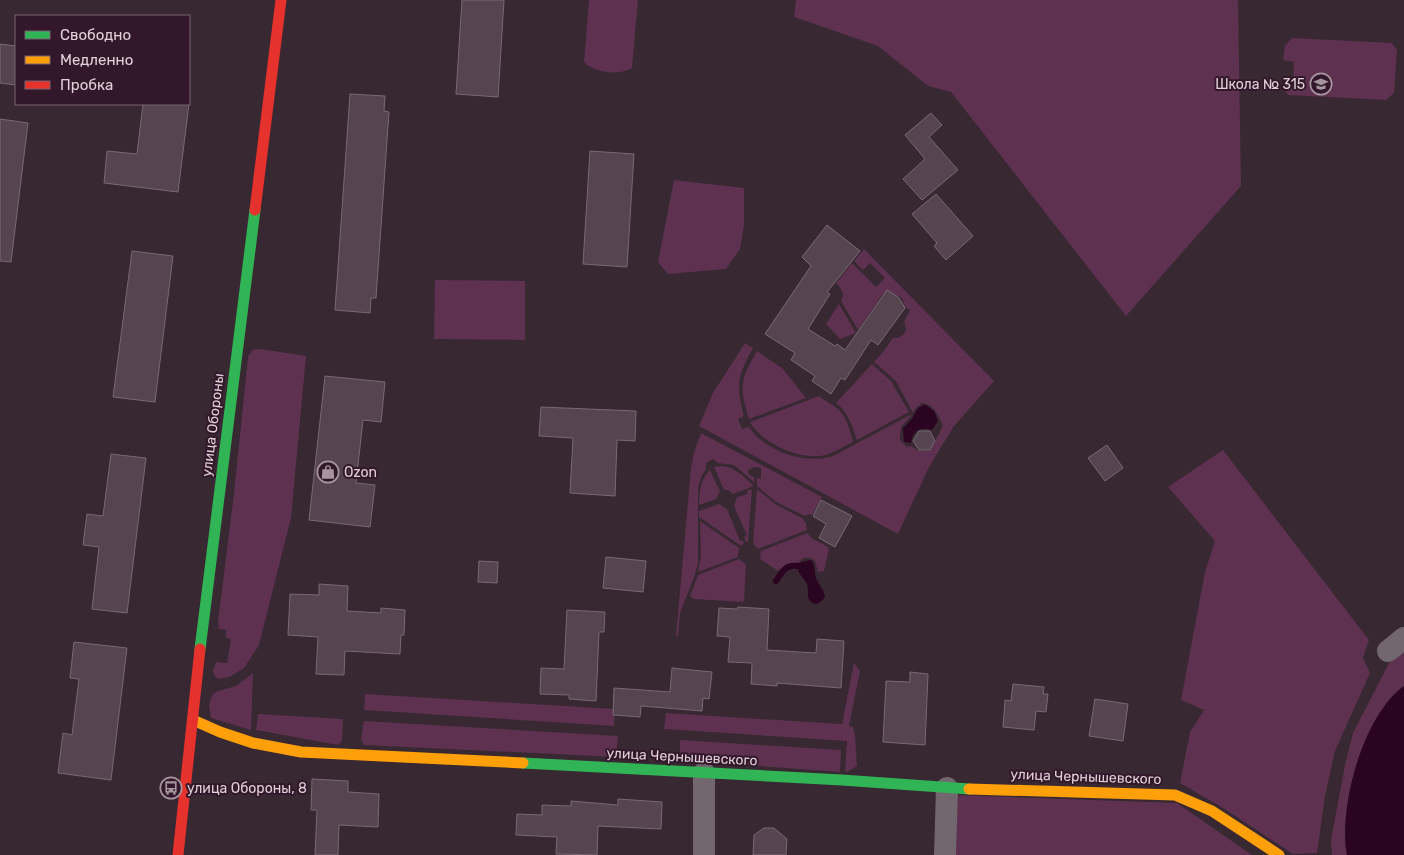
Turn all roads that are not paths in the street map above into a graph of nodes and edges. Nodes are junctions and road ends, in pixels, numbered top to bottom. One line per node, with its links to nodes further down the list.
1 (281, 0): 2 (street, улица Обороны)
2 (193, 720): 3 (street, улица Чернышевского); 5 (street, улица Обороны)
3 (704, 773): 4 (street, улица Чернышевского); 6 (street)
4 (946, 788): 7 (street); 8 (street, улица Чернышевского)
5 (178, 855)
6 (704, 855)
7 (945, 855)
8 (1279, 855)

